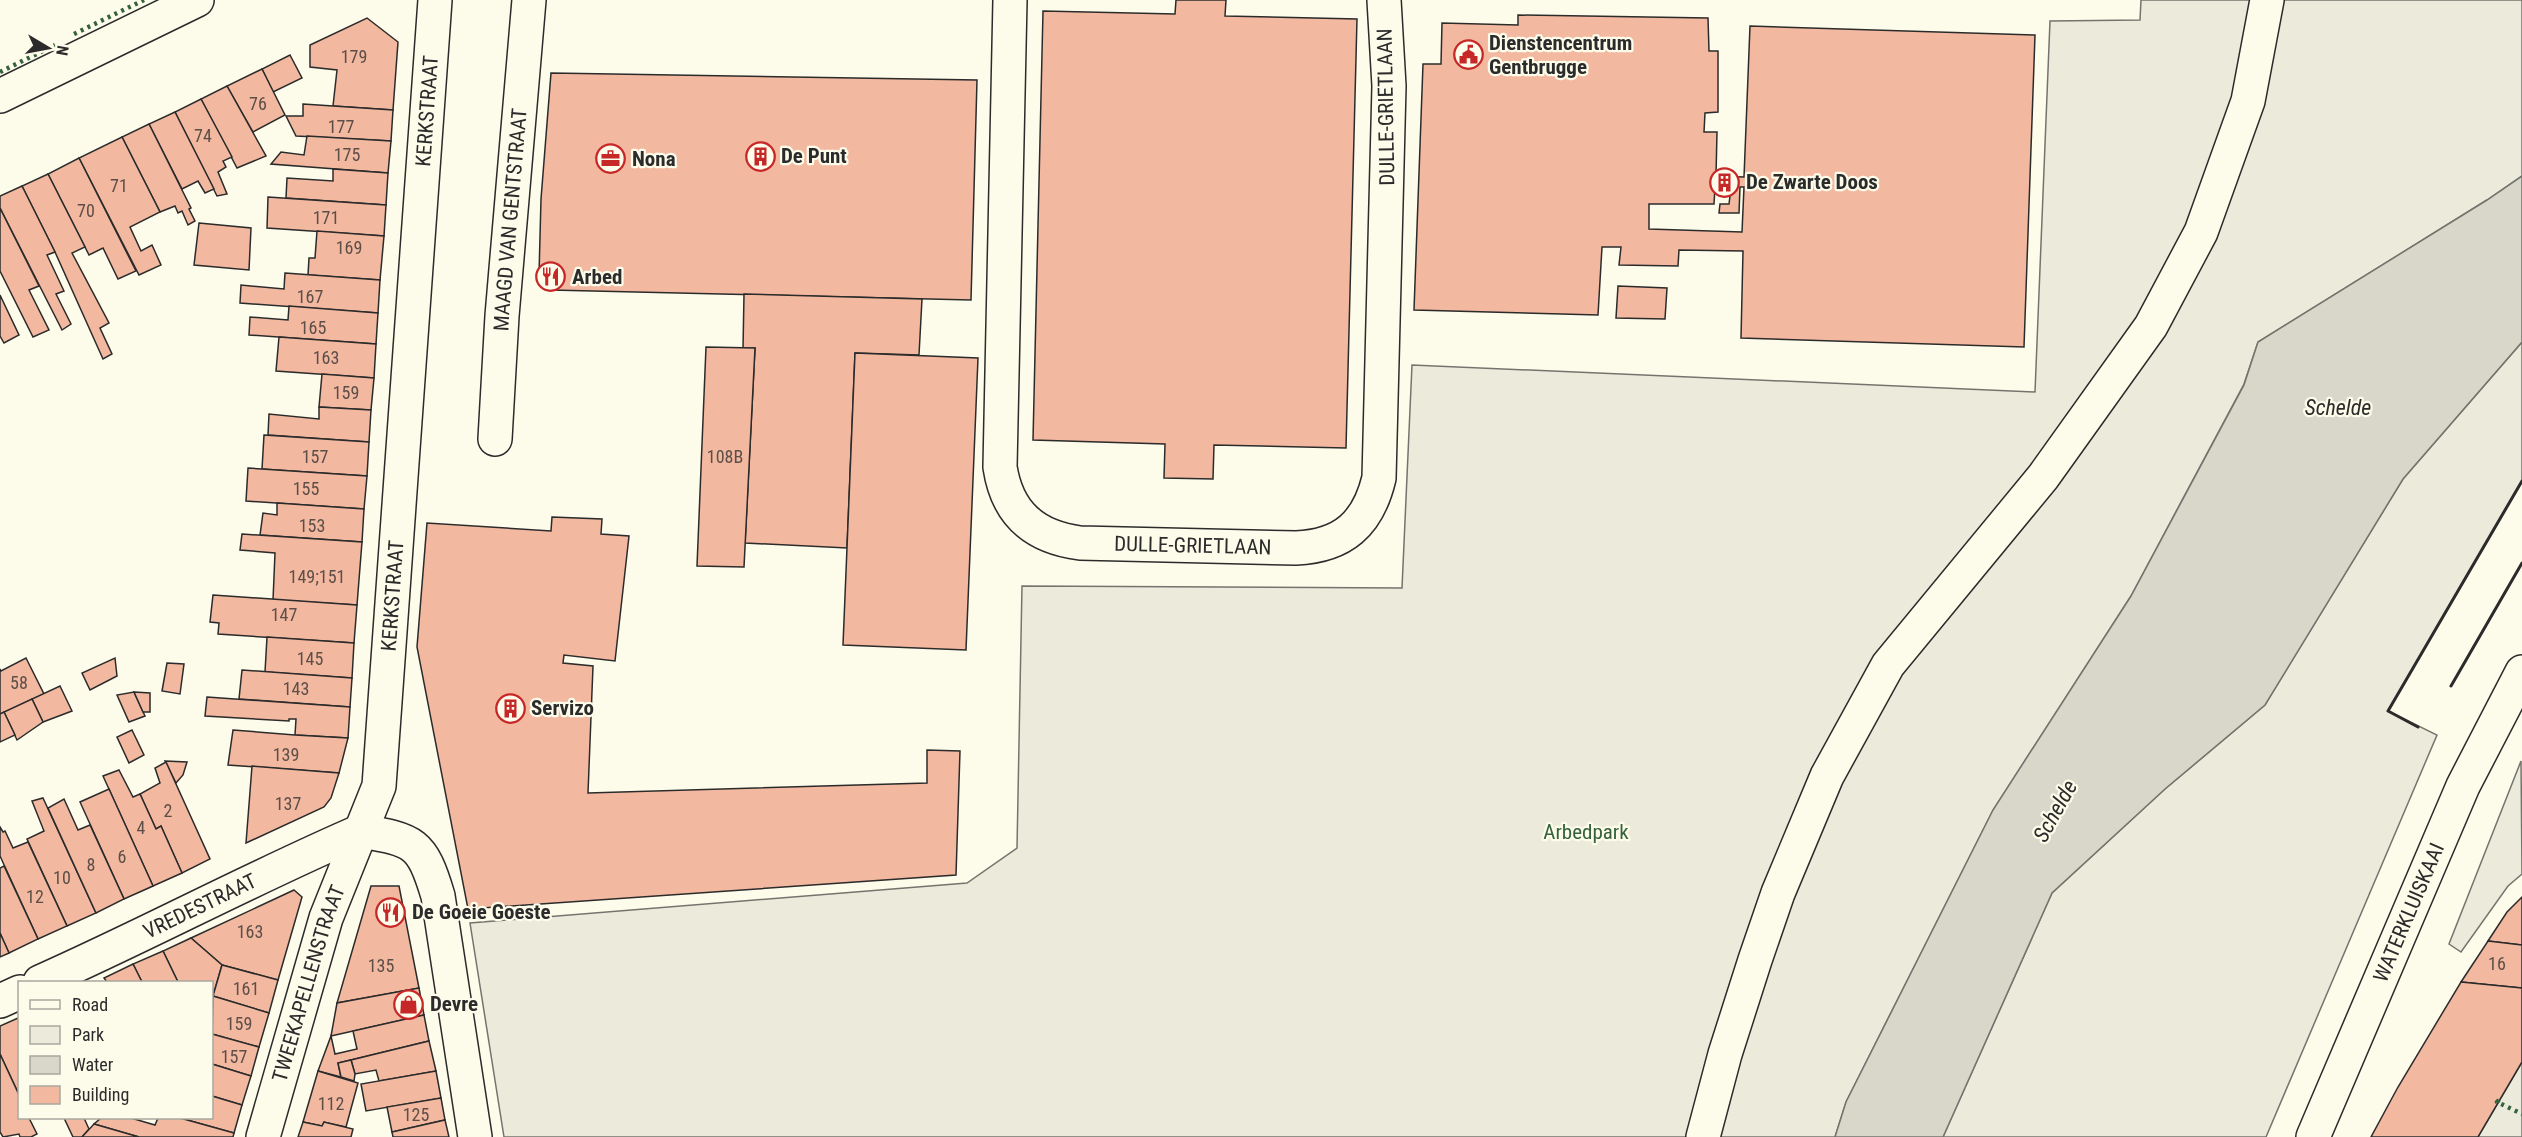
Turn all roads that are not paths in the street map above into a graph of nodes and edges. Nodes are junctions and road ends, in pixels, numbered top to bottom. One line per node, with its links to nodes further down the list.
1 (196, 0): 7 (street)
2 (435, 0): 10 (street, KERKSTRAAT)
3 (529, 0): 8 (street, MAAGD VAN GENTSTRAAT)
4 (1010, 0): 5 (street, DULLE-GRIETLAAN)
5 (1383, 0)
6 (2267, 0): 16 (street)
7 (0, 96)
8 (495, 440)
9 (2518, 686): 17 (street, WATERKLUISKAAI)
10 (360, 831): 11 (street, VREDESTRAAT); 14 (street, TWEEKAPELLENSTRAAT); 15 (street)
11 (42, 981)
12 (18, 993): 13 (street)
13 (0, 1001)
14 (263, 1137)
15 (475, 1137)
16 (1703, 1137)
17 (2313, 1137)

